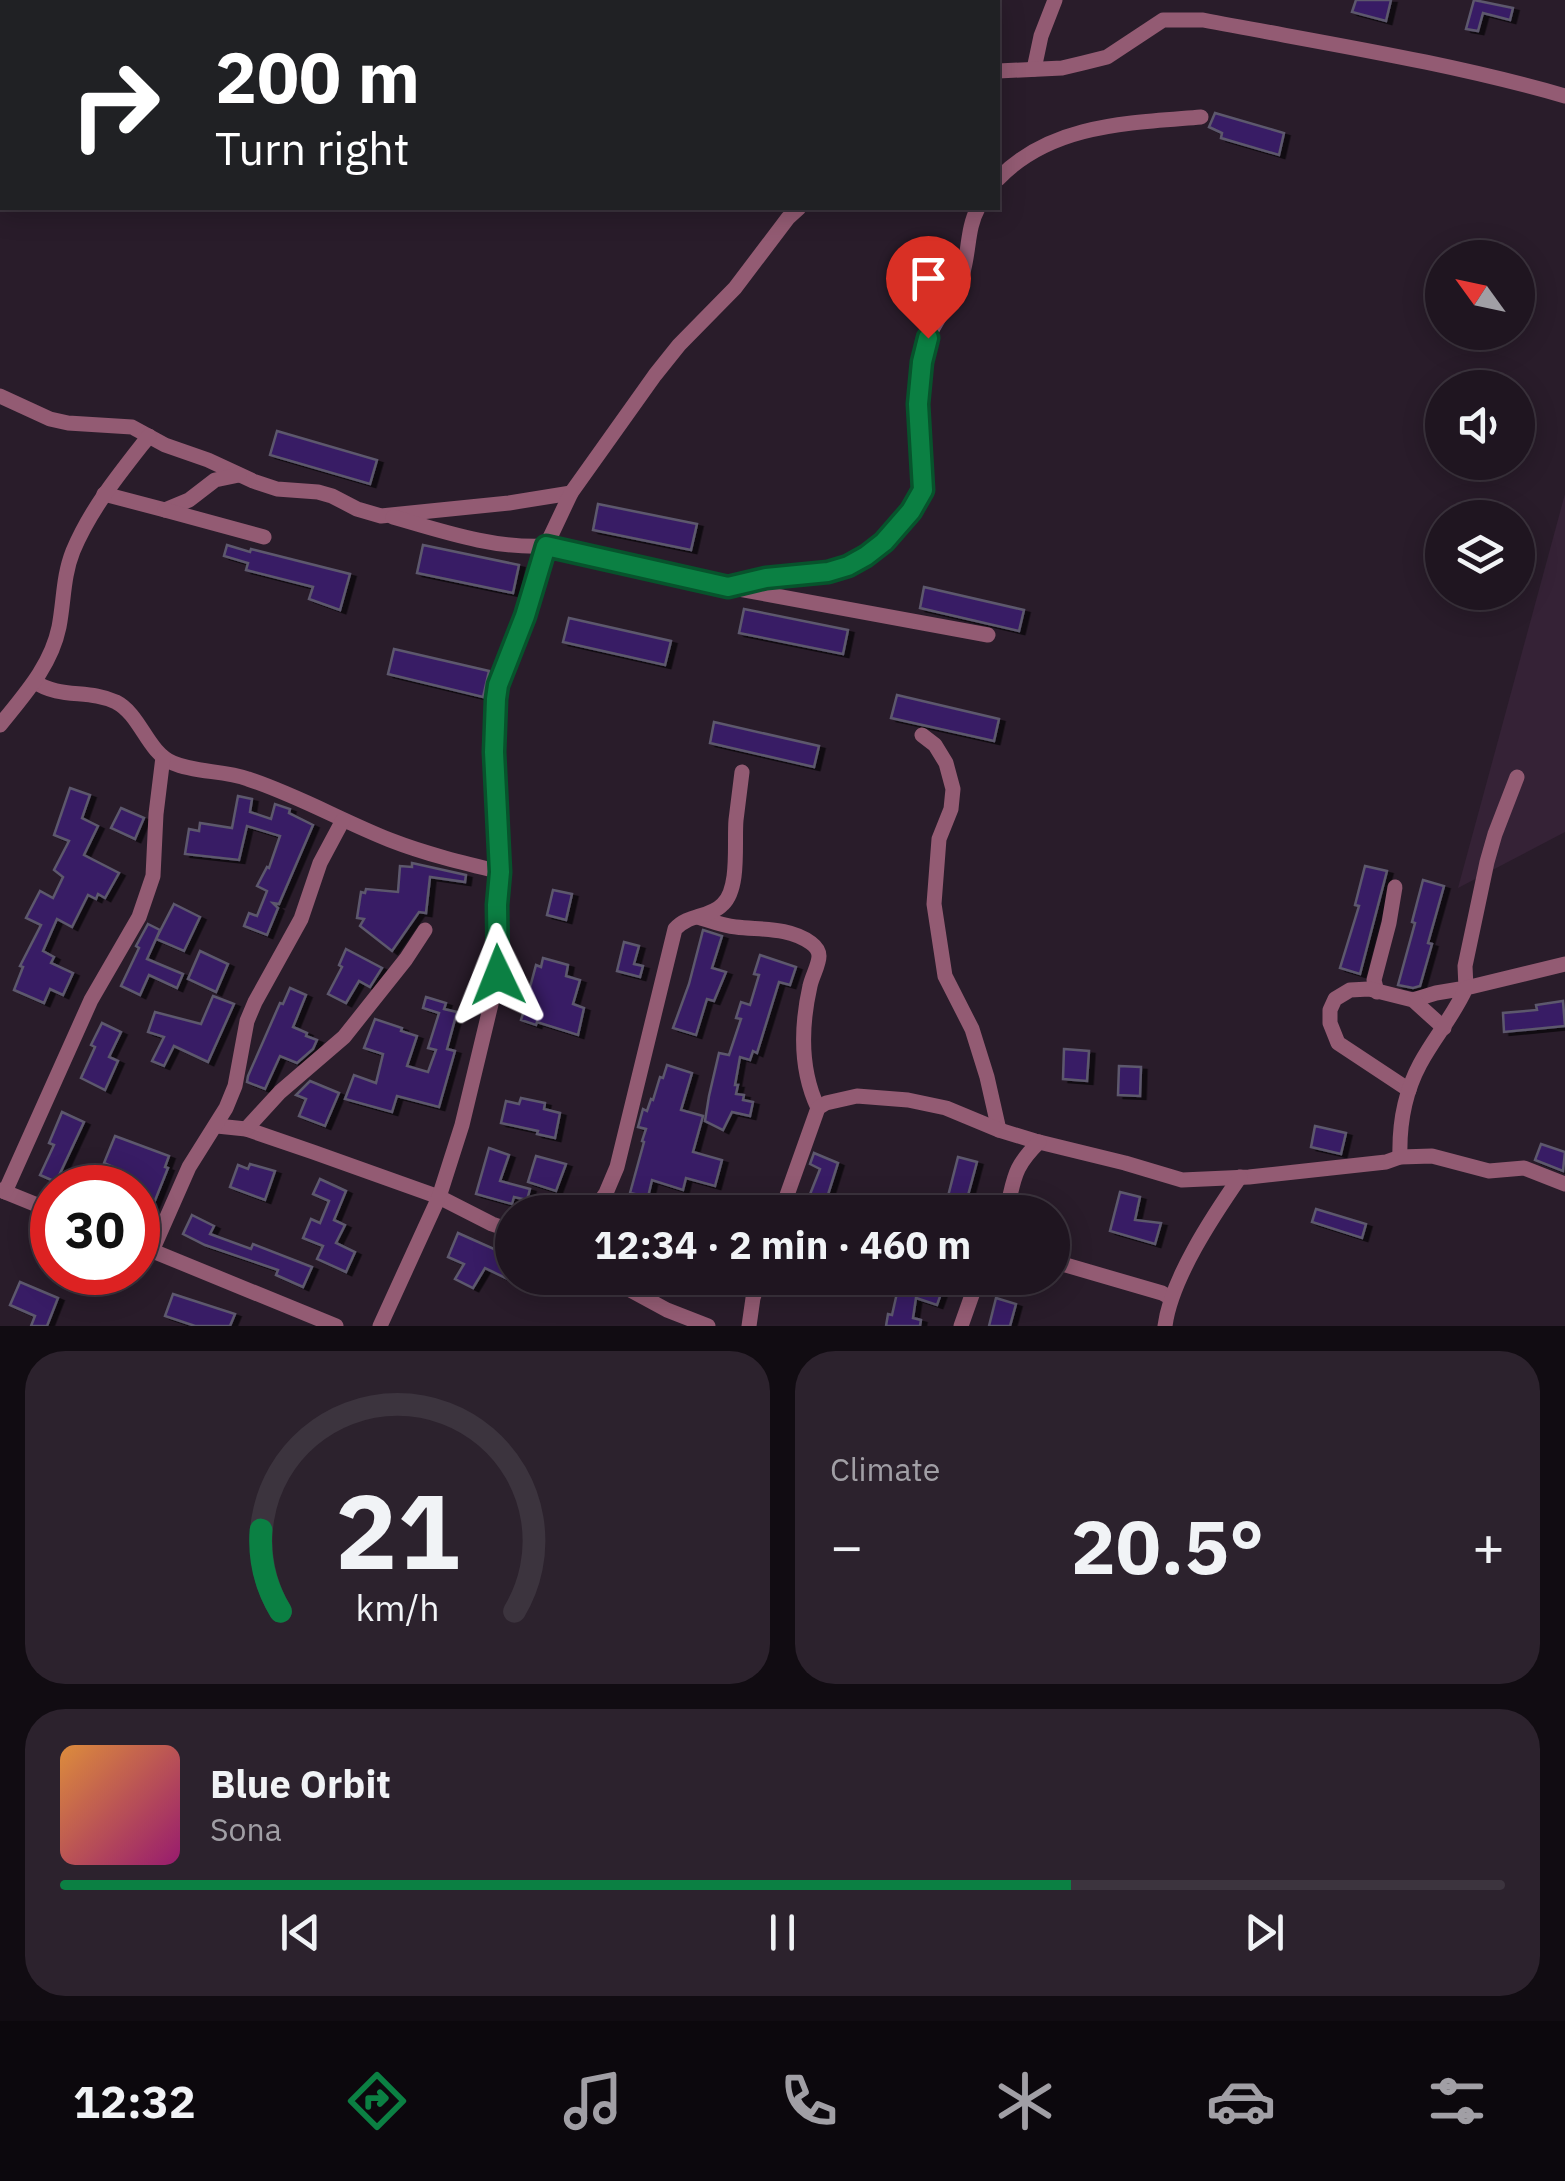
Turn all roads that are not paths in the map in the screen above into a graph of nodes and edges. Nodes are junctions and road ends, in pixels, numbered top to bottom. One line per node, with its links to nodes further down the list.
1 (1054, 0): 2 (street)
2 (1034, 69): 3 (street); 4 (street)
3 (1000, 71)
4 (1565, 96)
5 (1201, 117): 6 (street)
6 (1000, 177)
7 (977, 210): 18 (street)
8 (791, 211): 12 (street)
9 (0, 396): 10 (street)
10 (150, 436): 11 (street); 13 (street)
11 (239, 476): 14 (street); 15 (street)
12 (572, 493): 15 (street); 17 (street)
13 (104, 494): 14 (street); 20 (street)
14 (165, 510): 16 (street)
15 (392, 517): 17 (street)
16 (264, 537)
17 (546, 546): 18 (street); 27 (street)
18 (728, 587): 19 (street)
19 (988, 635)
20 (35, 682): 21 (street); 23 (street)
21 (0, 725)
22 (922, 736): 40 (street)
23 (164, 757): 26 (street); 46 (street)
24 (742, 772): 29 (street)
25 (1516, 777): 32 (street)
26 (343, 820): 27 (street); 38 (street)
27 (500, 872): 50 (street)
28 (1395, 887): 33 (street)
29 (694, 916): 37 (street); 47 (street)
30 (425, 930): 39 (street)
31 (1565, 964): 32 (street)
32 (1466, 988): 34 (street); 35 (street)
33 (1378, 992): 34 (street); 36 (street)
34 (1413, 1000): 35 (street)
35 (1444, 1028): 36 (street)
36 (1409, 1090): 42 (street)
37 (818, 1108): 40 (street); 48 (street)
38 (216, 1126): 39 (street); 52 (street)
39 (246, 1130): 50 (street)
40 (1001, 1131): 41 (street); 43 (street)
41 (1039, 1142): 43 (street); 44 (street)
42 (1400, 1157): 44 (street); 45 (street)
43 (1016, 1169): 49 (street)
44 (1240, 1177): 61 (street)
45 (1565, 1184)
46 (2, 1192): 51 (street)
47 (605, 1195)
48 (787, 1195)
49 (1010, 1195)
50 (438, 1197): 53 (street); 64 (street)
51 (30, 1203)
52 (160, 1219)
53 (492, 1224): 54 (street); 55 (street)
54 (495, 1225)
55 (495, 1227)
56 (160, 1255): 63 (street)
57 (1070, 1265): 61 (street)
58 (639, 1295): 65 (street)
59 (753, 1295): 66 (street)
60 (972, 1295): 67 (street)
61 (1171, 1298): 62 (street)
62 (1165, 1322): 68 (street)
63 (327, 1324)
64 (380, 1326)
65 (708, 1326)
66 (749, 1326)
67 (960, 1326)
68 (1183, 1326)

